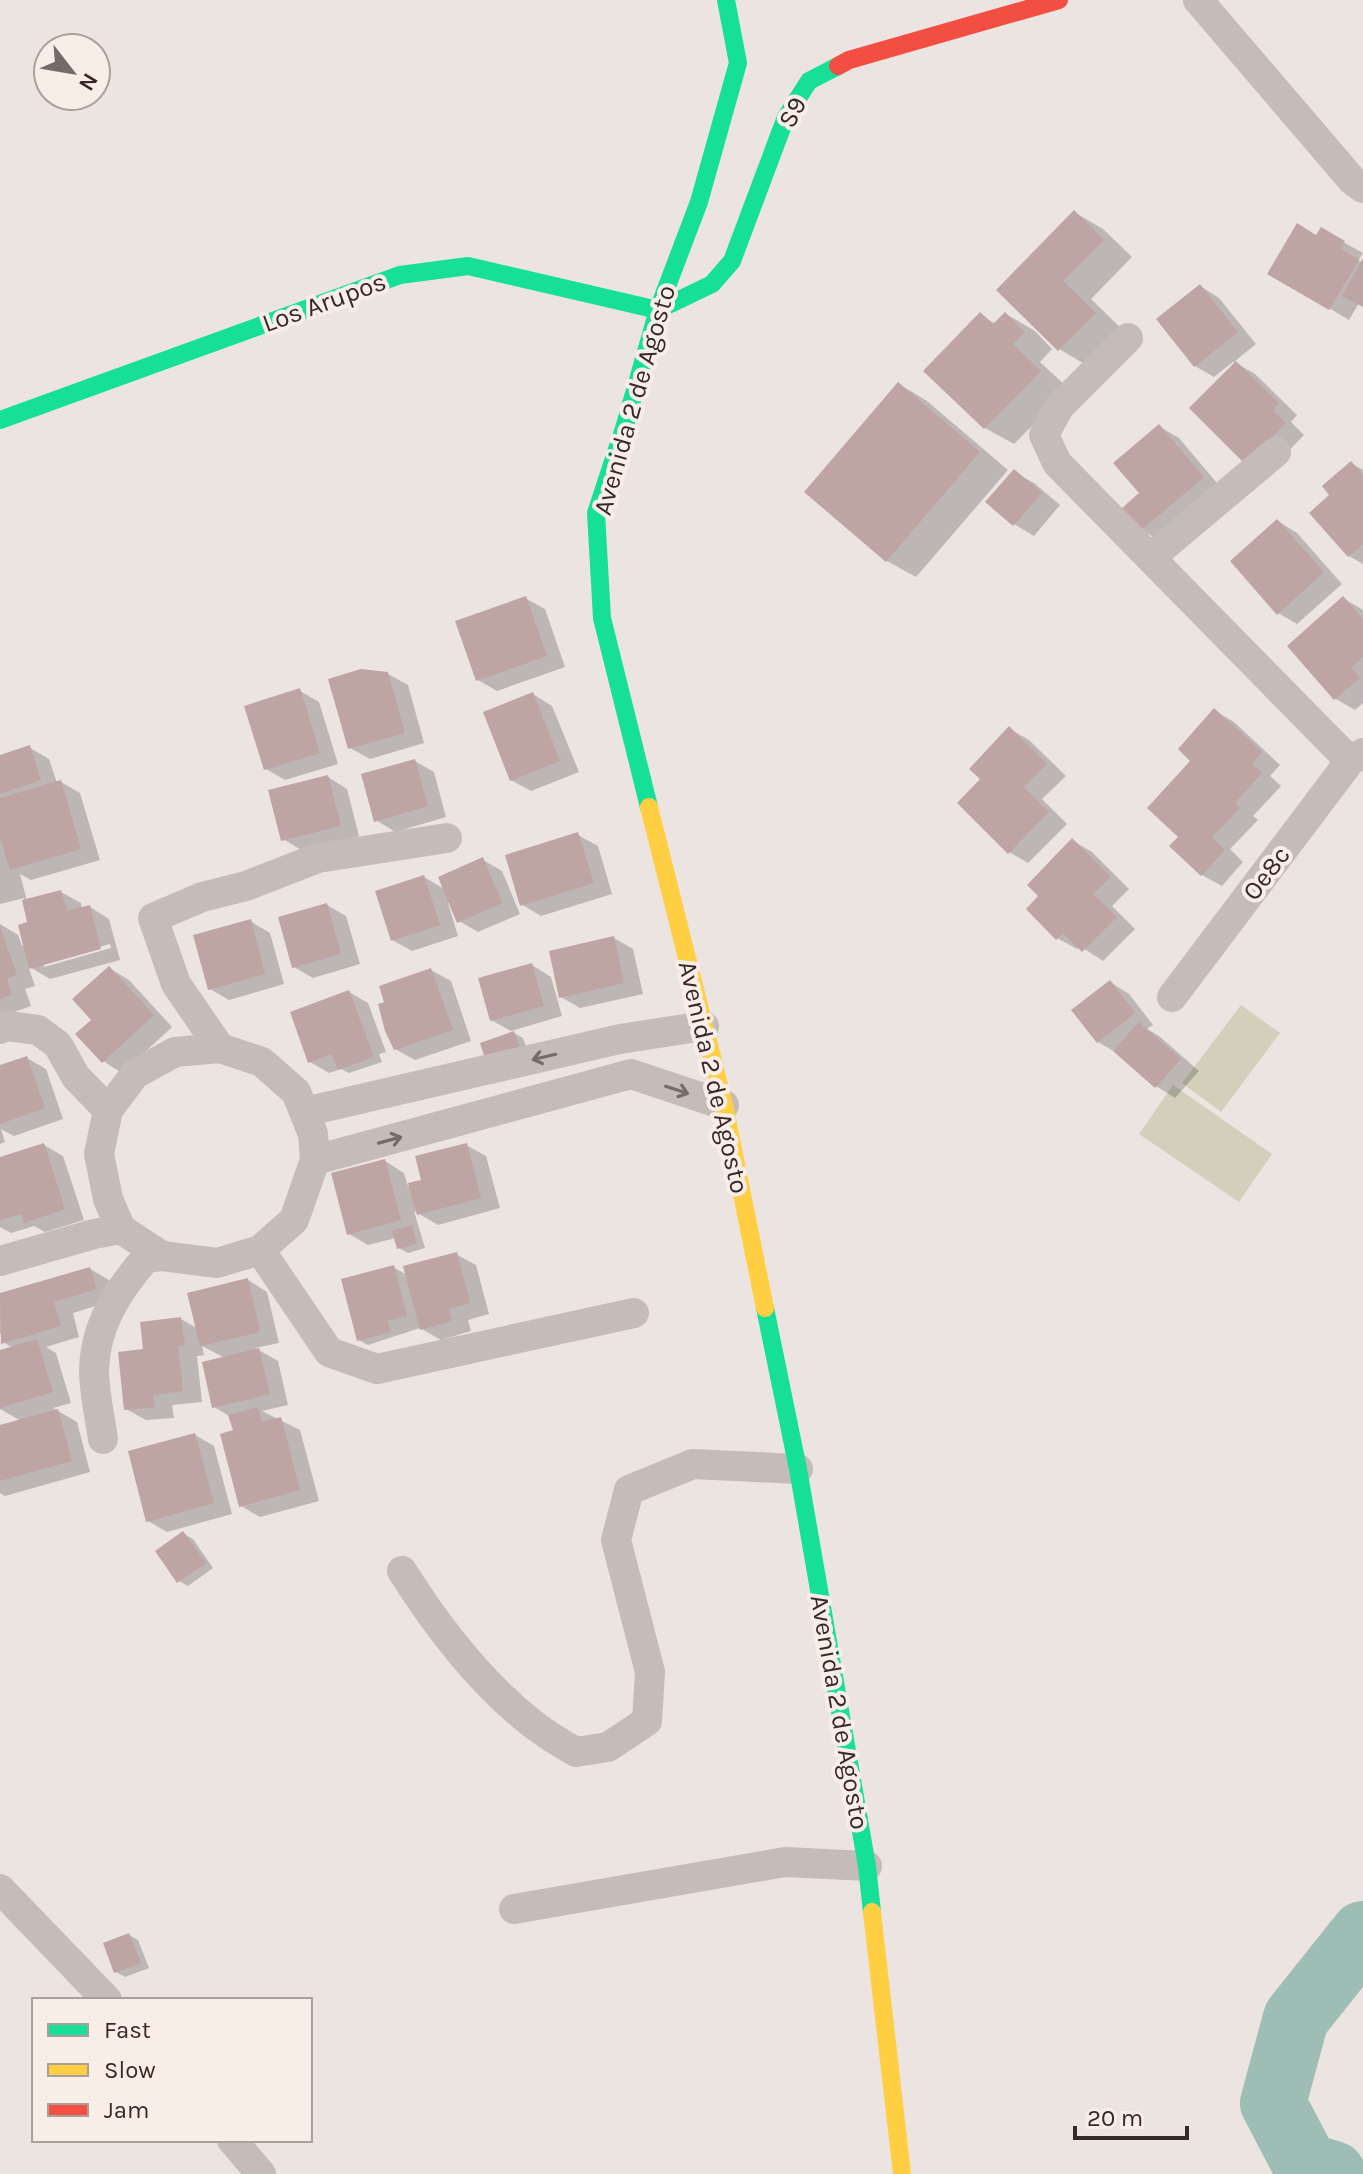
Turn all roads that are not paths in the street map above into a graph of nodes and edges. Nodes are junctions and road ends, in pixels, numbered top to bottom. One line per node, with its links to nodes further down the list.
1 (726, 0): 5 (main road, Avenida 2 de Agosto)
2 (1059, 0): 5 (main road, S9)
3 (1198, 0): 4 (street)
4 (1363, 188)
5 (658, 310): 7 (main road, Los Arupos); 13 (main road, Avenida 2 de Agosto)
6 (1128, 338): 9 (street)
7 (0, 420)
8 (1276, 452): 9 (street)
9 (1151, 557): 10 (street)
10 (1357, 757): 12 (street, Oe8c)
11 (447, 838): 15 (street)
12 (1172, 997)
13 (704, 1026): 16 (main road, Avenida 2 de Agosto); 18 (street, one-way to 18)
14 (0, 1029): 17 (street)
15 (220, 1048): 17 (street); 18 (street)
16 (724, 1105): 19 (street, one-way to 16); 26 (main road, Avenida 2 de Agosto)
17 (108, 1110): 20 (street)
18 (304, 1112): 19 (street)
19 (315, 1160): 21 (street)
20 (121, 1229): 22 (street); 23 (street)
21 (260, 1250): 22 (street); 24 (street)
22 (162, 1256): 25 (street)
23 (0, 1261)
24 (634, 1313)
25 (103, 1439)
26 (798, 1469): 27 (street); 28 (main road, Avenida 2 de Agosto)
27 (402, 1571)
28 (867, 1866): 30 (street); 34 (main road, Avenida 2 de Agosto)
29 (0, 1889): 31 (street)
30 (514, 1909)
31 (105, 1998)
32 (234, 2142): 33 (street)
33 (261, 2174)
34 (902, 2174)

